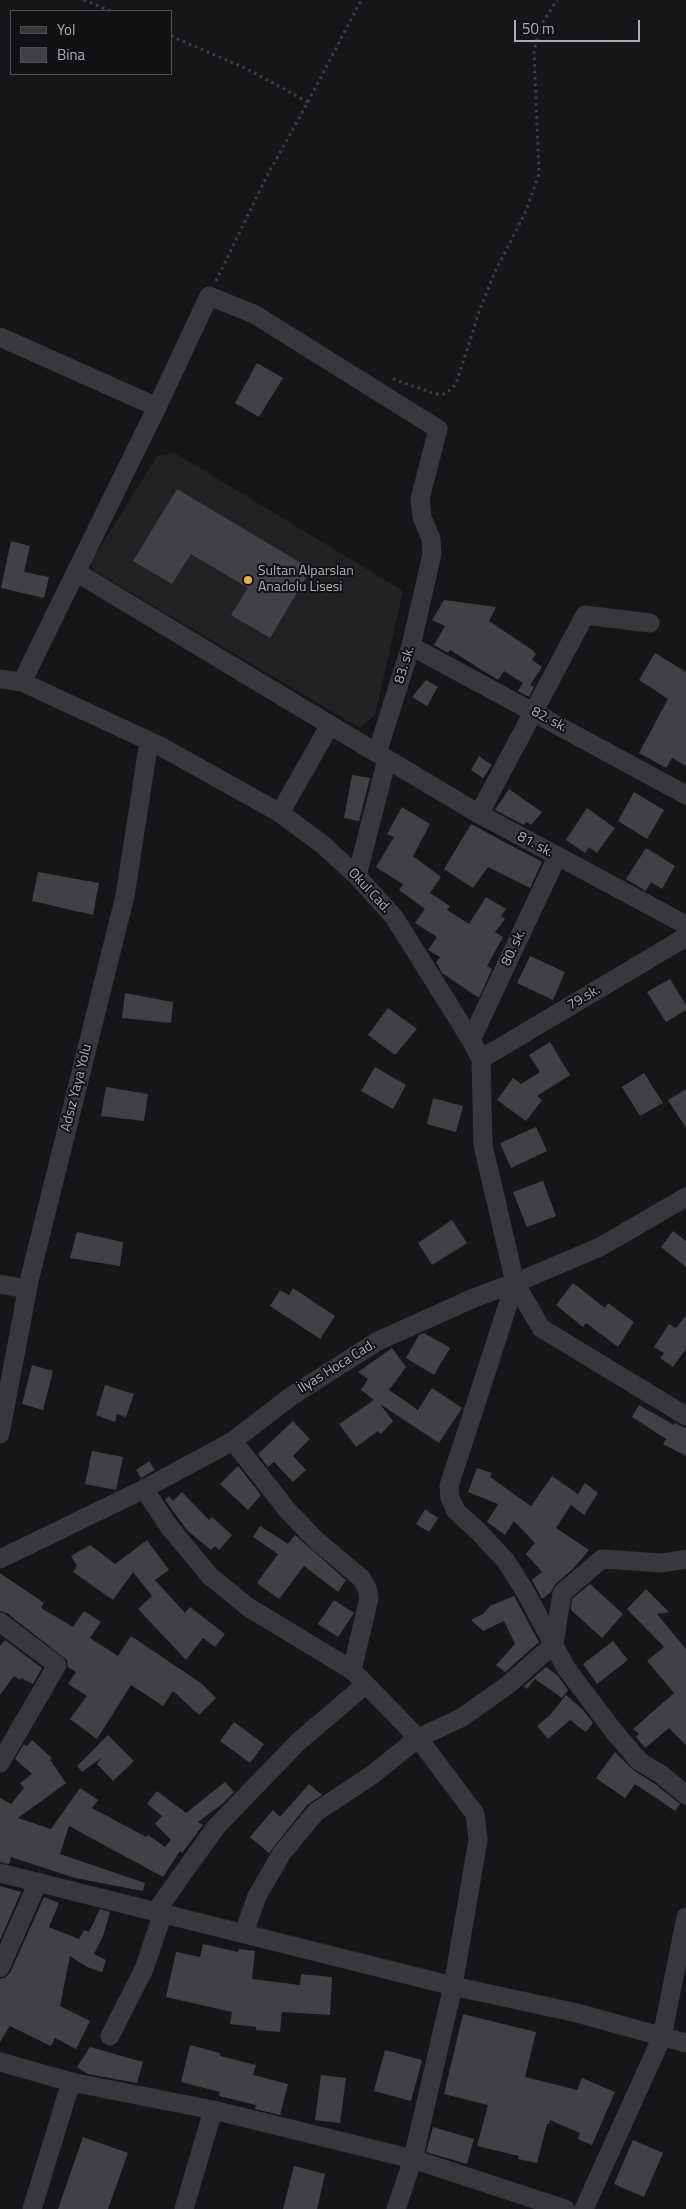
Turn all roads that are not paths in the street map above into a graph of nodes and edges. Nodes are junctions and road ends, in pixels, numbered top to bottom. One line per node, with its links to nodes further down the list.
1 (0, 337): 2 (street)
2 (157, 407): 3 (street); 5 (street, 83. sk.)
3 (76, 572): 7 (street); 9 (street, 81. sk.)
4 (650, 622): 8 (street)
5 (411, 646): 8 (street, 82. sk.); 11 (street, 83. sk.)
6 (0, 679): 7 (street, Okul Cad.)
7 (22, 682): 10 (street, Okul Cad.)
8 (533, 712): 12 (street, 82. sk.); 14 (street)
9 (330, 725): 11 (street, 81. sk.); 13 (street)
10 (149, 741): 13 (street, Okul Cad.); 24 (street, Adsız Yaya Yolu)
11 (382, 756): 14 (street, 81. sk.); 16 (street, 83. sk.)
12 (686, 795)
13 (280, 813): 16 (street, Okul Cad.)
14 (479, 814): 15 (street, 81. sk.)
15 (557, 856): 17 (street, 81. sk.); 19 (street, 80. sk.)
16 (357, 876): 19 (street, Okul Cad.)
17 (686, 925)
18 (686, 937): 20 (street, 79.sk.)
19 (471, 1040): 20 (street, Okul Cad.)
20 (481, 1059): 22 (street, Okul Cad.)
21 (686, 1197): 22 (street, İlyas Hoca Cad.)
22 (515, 1283): 25 (street); 27 (street, İlyas Hoca Cad.); 32 (street)
23 (0, 1284): 24 (street)
24 (27, 1289): 26 (street, Adsız Yaya Yolu)
25 (686, 1416)
26 (0, 1434)
27 (233, 1441): 28 (street, İlyas Hoca Cad.); 33 (street)
28 (144, 1489): 29 (street, İlyas Hoca Cad.); 33 (street)
29 (0, 1559)
30 (686, 1559): 32 (street)
31 (0, 1622): 36 (street)
32 (554, 1644): 35 (street); 37 (street)
33 (352, 1670): 34 (street)
34 (366, 1685): 35 (street); 40 (street)
35 (418, 1738): 42 (street); 44 (street)
36 (0, 1763)
37 (686, 1795)
38 (0, 1873): 39 (street)
39 (38, 1882): 40 (street); 43 (street)
40 (159, 1912): 42 (street); 45 (street)
41 (686, 1917): 46 (street)
42 (244, 1933): 44 (street)
43 (0, 1968)
44 (453, 1986): 46 (street); 51 (street)
45 (110, 2036)
46 (662, 2037): 47 (street); 56 (street)
47 (686, 2043)
48 (0, 2062): 49 (street)
49 (71, 2082): 50 (street); 52 (street)
50 (213, 2110): 51 (street); 53 (street)
51 (413, 2159): 54 (street); 55 (street)
52 (32, 2209)
53 (184, 2209)
54 (396, 2209)
55 (564, 2209)
56 (584, 2209)

